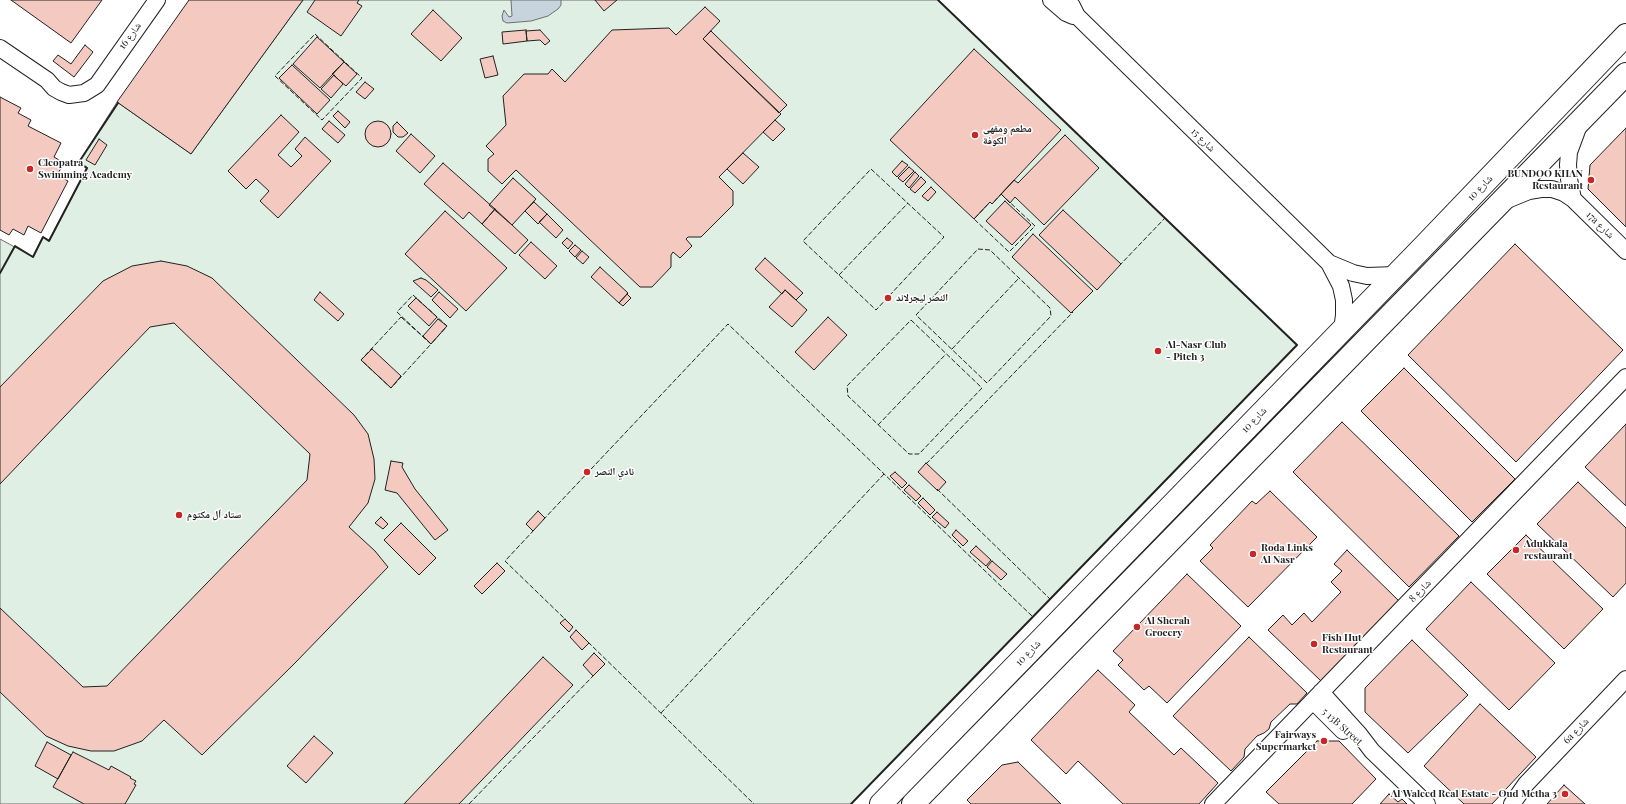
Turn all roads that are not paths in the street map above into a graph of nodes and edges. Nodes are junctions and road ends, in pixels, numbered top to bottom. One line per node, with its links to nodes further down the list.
1 (156, 0): 6 (street, شارع 16)
2 (1051, 0): 4 (street, شارع 15)
3 (1066, 0): 4 (street, شارع 15)
4 (1077, 16): 12 (street, شارع 15)
5 (1626, 36): 13 (main road, شارع 10)
6 (0, 48)
7 (1626, 74): 8 (main road)
8 (1581, 120): 9 (street); 10 (main road)
9 (1573, 199): 10 (street, 17a شارع); 11 (street, 17a شارع)
10 (1499, 204): 20 (main road)
11 (1626, 251)
12 (1329, 263): 13 (street, شارع 15); 14 (street, شارع 15)
13 (1396, 275): 14 (main road, شارع 10)
14 (1342, 330): 19 (main road, شارع 10)
15 (1626, 377): 17 (street, شارع 8)
16 (1626, 679): 18 (street, 6a شارع)
17 (1317, 697): 21 (street, شارع 8); 22 (street, 5 13B Street)
18 (1526, 784): 23 (street, 6a شارع); 24 (street, 6a شارع)
19 (881, 804)
20 (913, 804)
21 (1213, 804)
22 (1427, 804)
23 (1500, 804)
24 (1512, 804)

